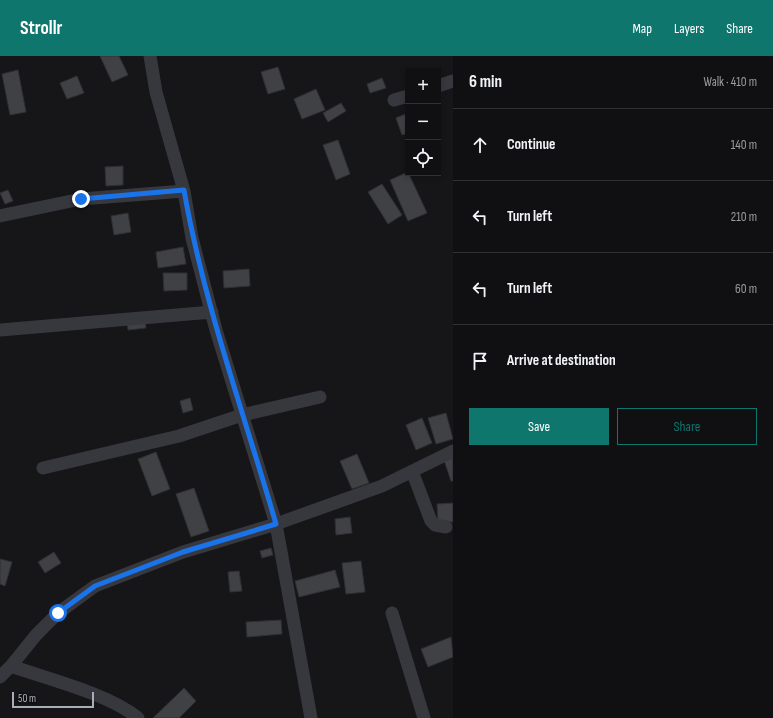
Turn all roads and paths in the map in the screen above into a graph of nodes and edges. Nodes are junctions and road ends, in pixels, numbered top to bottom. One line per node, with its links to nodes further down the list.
1 (150, 56): 6 (street)
2 (453, 81): 3 (street)
3 (441, 85)
4 (405, 97): 5 (street)
5 (394, 100)
6 (184, 190): 7 (street); 8 (street)
7 (0, 216)
8 (212, 312): 9 (street); 14 (street)
9 (0, 330)
10 (320, 397): 12 (street)
11 (453, 451): 13 (street)
12 (43, 468)
13 (412, 471): 14 (street); 15 (street)
14 (276, 524): 17 (street); 20 (street)
15 (446, 527)
16 (392, 612): 21 (street)
17 (11, 666): 18 (street); 19 (street)
18 (0, 677)
19 (138, 718)
20 (311, 718)
21 (424, 718)

